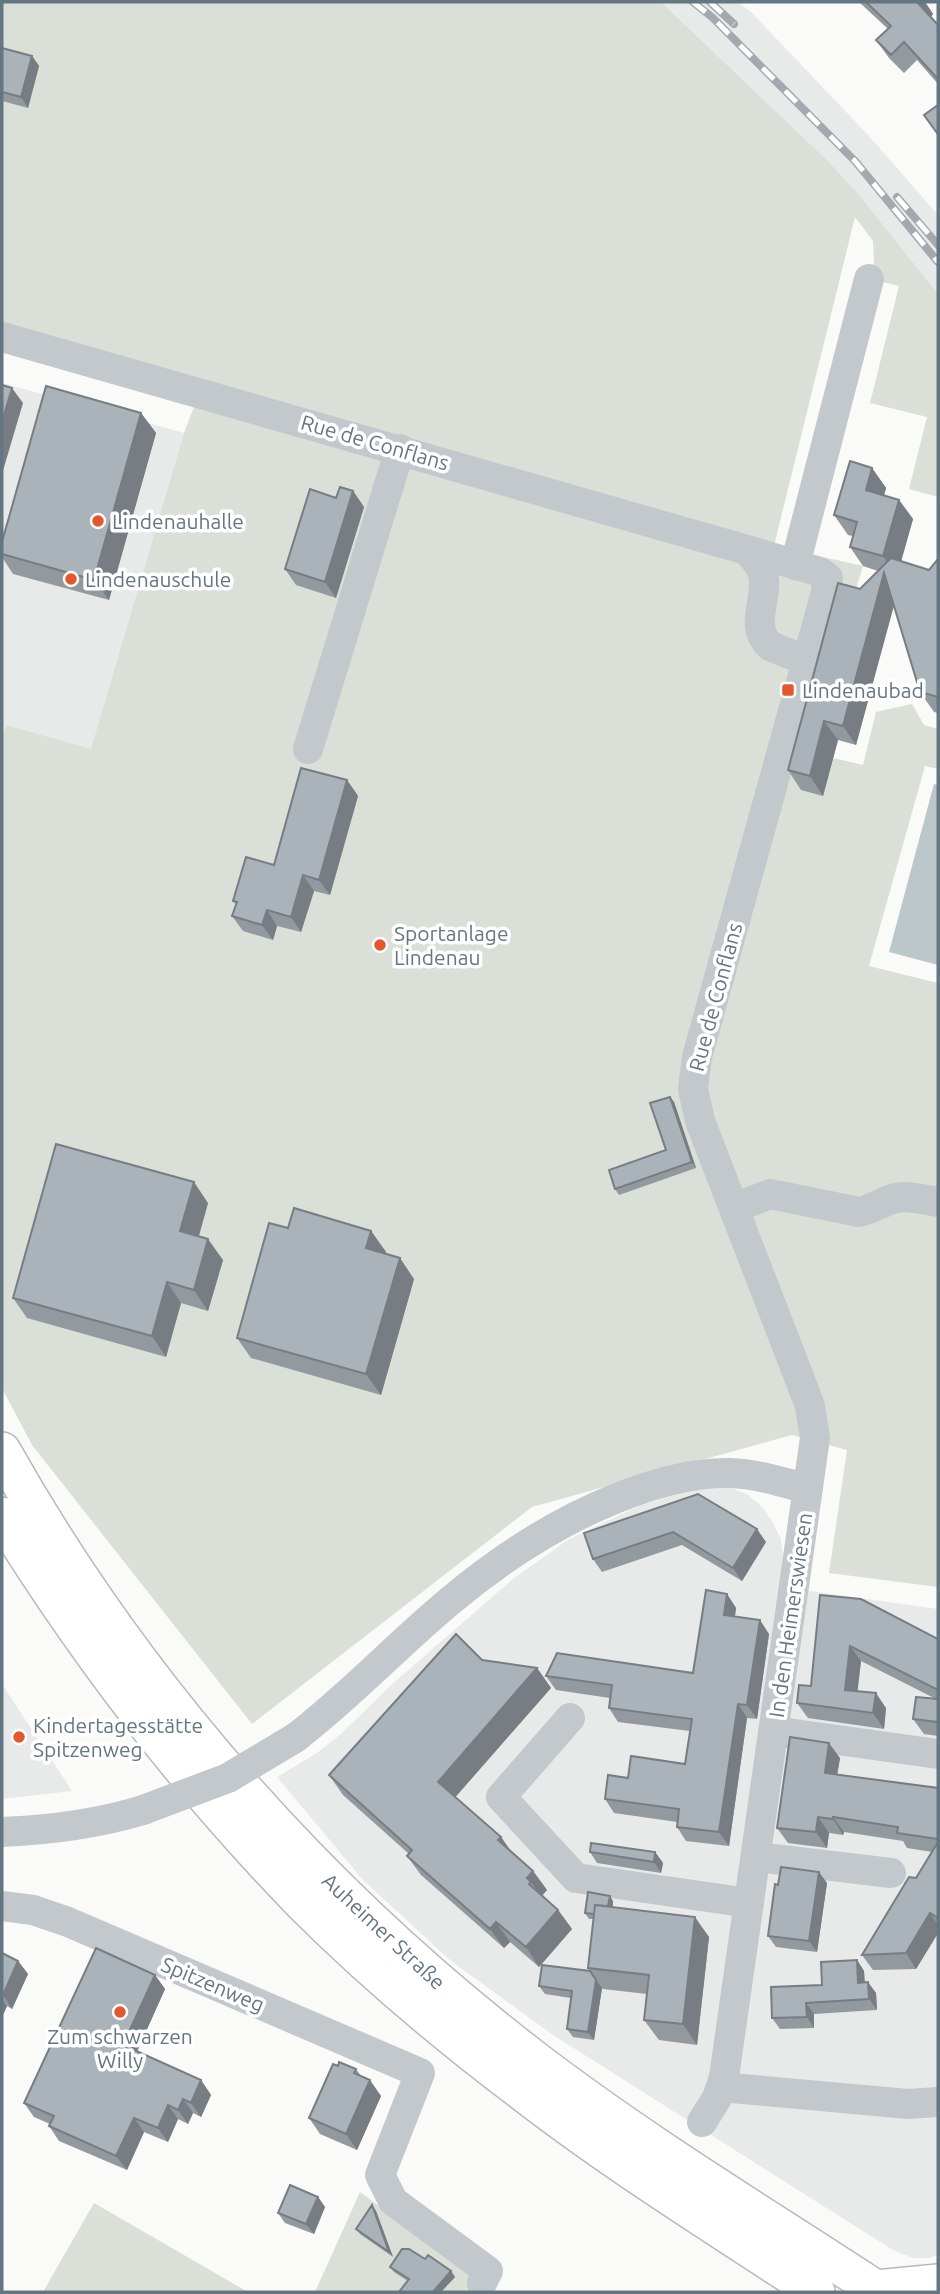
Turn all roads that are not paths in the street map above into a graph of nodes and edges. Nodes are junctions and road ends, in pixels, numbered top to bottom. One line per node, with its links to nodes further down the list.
1 (869, 279): 5 (street)
2 (2, 337): 3 (street, Rue de Conflans)
3 (400, 449): 4 (street, Rue de Conflans); 7 (street)
4 (747, 550): 5 (street, Rue de Conflans); 6 (street)
5 (795, 565): 6 (street, Rue de Conflans)
6 (807, 661): 9 (street, Rue de Conflans)
7 (308, 749)
8 (938, 1202): 9 (street)
9 (734, 1208): 11 (street, Rue de Conflans)
10 (2, 1451): 26 (main road, Auheimer Straße)
11 (808, 1489): 14 (street, In den Heimerswiesen); 16 (street, In den Heimerswiesen, bridge)
12 (2, 1516): 27 (main road, Auheimer Straße)
13 (570, 1718): 19 (street)
14 (773, 1731): 15 (street); 17 (street, In den Heimerswiesen)
15 (938, 1754)
16 (2, 1832)
17 (756, 1857): 18 (street); 19 (street, In den Heimerswiesen)
18 (891, 1873)
19 (749, 1903): 21 (street, In den Heimerswiesen)
20 (2, 1906): 24 (street, Spitzenweg)
21 (721, 2087): 22 (street); 23 (street, In den Heimerswiesen)
22 (938, 2102)
23 (702, 2122)
24 (482, 2283)
25 (938, 2283): 26 (main road)
26 (878, 2291)
27 (816, 2292)

